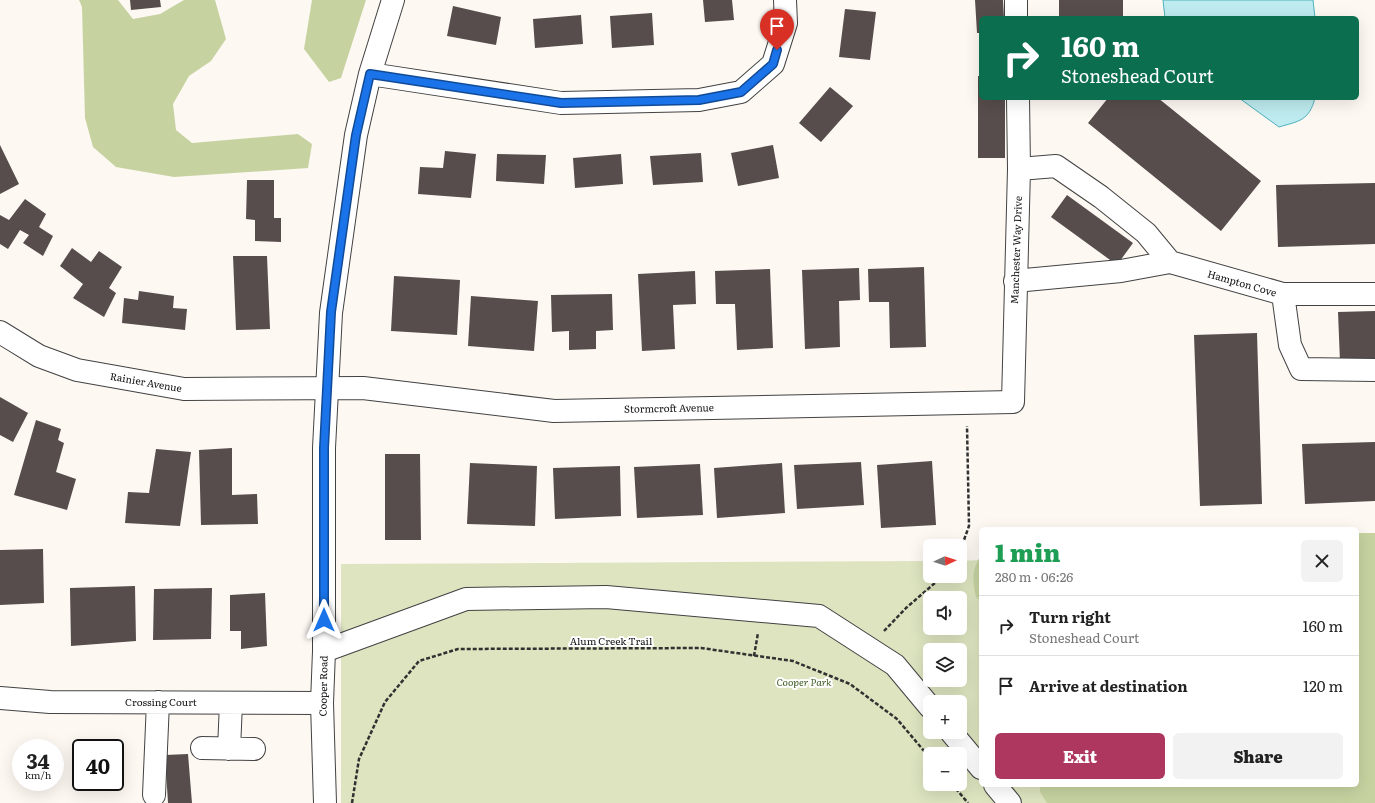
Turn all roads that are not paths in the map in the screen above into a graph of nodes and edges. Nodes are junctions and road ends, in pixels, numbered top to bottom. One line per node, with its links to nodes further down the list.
1 (393, 0): 5 (street, Cooper Road)
2 (785, 0): 5 (street)
3 (1016, 0): 4 (street)
4 (1016, 16)
5 (370, 74): 14 (street, Cooper Road)
6 (1018, 100): 7 (street, Manchester Way Drive)
7 (1019, 169): 8 (street); 9 (street, Manchester Way Drive)
8 (1170, 262): 9 (street, Hampton Cove); 10 (street, Hampton Cove)
9 (1015, 281): 15 (street, Manchester Way Drive)
10 (1283, 294): 11 (street); 13 (street, Hampton Cove)
11 (1375, 294)
12 (1, 334): 14 (street, Rainier Avenue)
13 (1375, 370)
14 (326, 388): 15 (street, Stormcroft Avenue); 16 (street, Cooper Road)
15 (1013, 402)
16 (324, 651): 18 (street); 21 (street, Cooper Road)
17 (0, 698): 19 (street, Crossing Court)
18 (923, 699)
19 (158, 702): 20 (street, Crossing Court); 28 (street)
20 (231, 703): 21 (street, Crossing Court); 24 (street)
21 (322, 703): 29 (street, Cooper Road)
22 (957, 739): 26 (street)
23 (202, 748): 24 (street)
24 (229, 749): 25 (street)
25 (254, 749)
26 (979, 766)
27 (997, 787): 30 (street)
28 (154, 795)
29 (325, 803)
30 (1010, 803)

